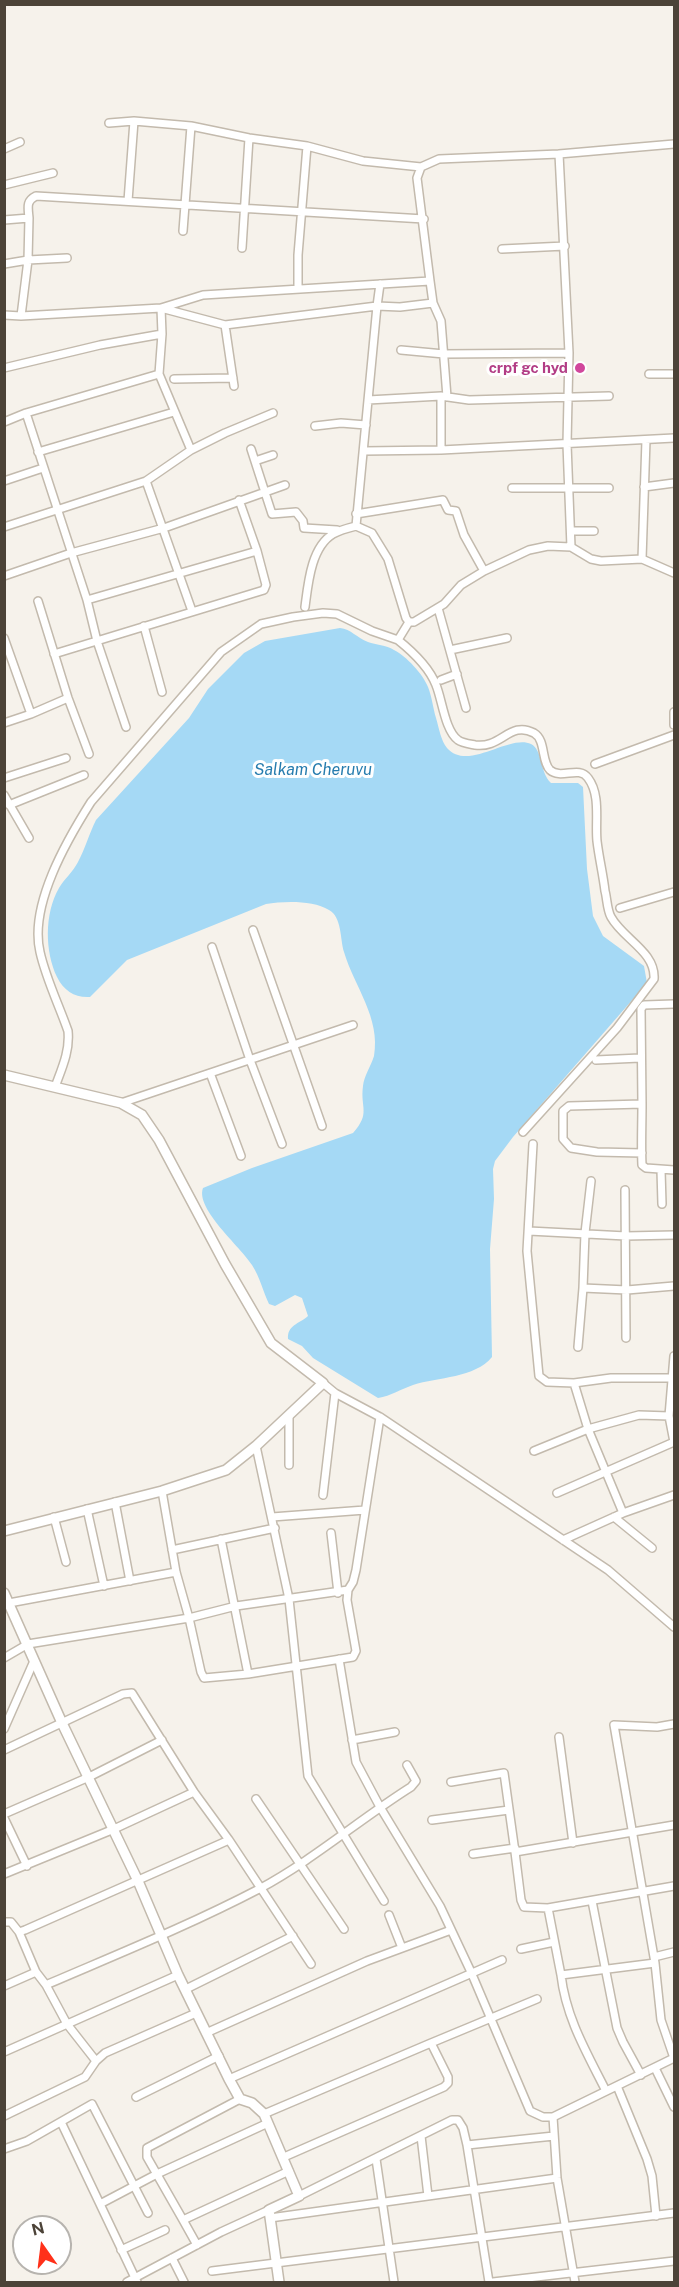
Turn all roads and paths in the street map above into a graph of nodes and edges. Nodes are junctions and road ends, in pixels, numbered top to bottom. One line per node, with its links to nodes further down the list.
1 (134, 121): 2 (street); 3 (street); 13 (street)
2 (109, 123)
3 (191, 126): 4 (street); 14 (street)
4 (249, 138): 7 (street); 15 (street)
5 (20, 142): 8 (street)
6 (675, 144): 9 (street)
7 (307, 146): 10 (street); 16 (street)
8 (4, 149)
9 (559, 154): 10 (street); 21 (street)
10 (421, 167): 18 (street)
11 (53, 173): 12 (street)
12 (4, 185)
13 (128, 201): 14 (street); 17 (street)
14 (184, 204): 15 (street); 20 (street)
15 (246, 208): 16 (street); 22 (street)
16 (302, 212): 18 (street); 29 (street)
17 (29, 218): 19 (street); 25 (street)
18 (424, 219): 27 (street)
19 (4, 220)
20 (183, 231)
21 (565, 246): 23 (street); 38 (street)
22 (242, 248)
23 (502, 249)
24 (67, 258): 25 (street)
25 (28, 260): 26 (street); 34 (street)
26 (4, 264)
27 (430, 281): 28 (street); 30 (street)
28 (380, 284): 29 (street); 31 (street)
29 (298, 288): 32 (street)
30 (433, 303): 31 (street); 39 (street)
31 (377, 306): 35 (street); 50 (street)
32 (161, 308): 34 (street); 35 (street); 36 (street)
33 (4, 315): 34 (street)
34 (21, 316)
35 (225, 325): 44 (street)
36 (162, 334): 40 (street); 41 (street)
37 (401, 350): 39 (street)
38 (569, 353): 39 (street); 49 (street)
39 (444, 354): 48 (street)
40 (4, 368)
41 (159, 374): 51 (street); 53 (street)
42 (649, 374): 43 (street)
43 (675, 374)
44 (233, 378): 45 (street); 46 (street)
45 (174, 379)
46 (234, 386)
47 (609, 396): 49 (street)
48 (444, 397): 49 (street); 50 (street); 62 (street)
49 (568, 397): 59 (street)
50 (368, 400): 55 (street)
51 (174, 412): 61 (street); 64 (street)
52 (273, 413): 61 (street)
53 (26, 414): 54 (street); 64 (street)
54 (4, 422)
55 (366, 425): 56 (street); 63 (street)
56 (315, 426)
57 (675, 438): 58 (street)
58 (646, 440): 59 (street); 73 (street)
59 (567, 444): 62 (street); 72 (street)
60 (251, 449): 66 (street)
61 (191, 450): 69 (street)
62 (441, 450): 63 (street)
63 (364, 451): 79 (street)
64 (38, 452): 67 (street)
65 (273, 455): 66 (street)
66 (255, 461): 76 (street)
67 (43, 468): 68 (street); 78 (street)
68 (4, 481)
69 (146, 481): 78 (street); 82 (street)
70 (675, 483): 73 (street)
71 (285, 485): 76 (street)
72 (569, 487): 74 (street); 75 (street); 84 (street)
73 (644, 487): 89 (street)
74 (512, 488)
75 (609, 488)
76 (265, 492): 77 (street); 83 (street)
77 (239, 500): 82 (street); 87 (street)
78 (57, 512): 81 (street); 88 (street)
79 (356, 514): 80 (street); 90 (street)
80 (356, 526): 83 (street); 99 (street)
81 (4, 527)
82 (164, 528): 88 (street); 91 (street)
83 (342, 530): 96 (street)
84 (571, 531): 85 (street); 86 (street)
85 (594, 531)
86 (571, 547): 89 (street); 90 (street)
87 (257, 550): 91 (street); 98 (street)
88 (71, 553): 93 (street); 94 (street)
89 (642, 560): 92 (street)
90 (484, 571): 97 (street)
91 (178, 573): 94 (street); 98 (street)
92 (675, 573)
93 (4, 576)
94 (87, 600): 103 (street)
95 (38, 601): 106 (street)
96 (305, 607)
97 (438, 608): 99 (street); 105 (street)
98 (192, 611): 100 (street)
99 (409, 622): 104 (street)
100 (144, 626): 103 (street); 109 (street)
101 (4, 638): 113 (street)
102 (507, 638): 105 (street)
103 (97, 640): 106 (street); 116 (street)
104 (398, 640): 138 (street); 142 (street)
105 (450, 650): 107 (street)
106 (54, 654): 110 (street)
107 (457, 674): 108 (street); 111 (street)
108 (441, 680)
109 (162, 692)
110 (68, 698): 113 (street); 118 (street)
111 (466, 708)
112 (675, 712): 115 (street)
113 (31, 714): 114 (street)
114 (4, 723)
115 (674, 726)
116 (126, 727)
117 (675, 735): 120 (street)
118 (89, 754)
119 (66, 758): 122 (street)
120 (595, 764)
121 (84, 775): 124 (street)
122 (4, 778)
123 (4, 795): 124 (street)
124 (9, 805): 125 (street)
125 (29, 838)
126 (675, 892): 127 (street)
127 (620, 908)
128 (253, 930): 132 (street)
129 (212, 946): 134 (street)
130 (675, 1004): 133 (street)
131 (353, 1025): 132 (street)
132 (295, 1045): 134 (street); 141 (street)
133 (640, 1058): 135 (street); 140 (street)
134 (250, 1060): 136 (street); 143 (street)
135 (596, 1060)
136 (210, 1073): 139 (street); 146 (street)
137 (4, 1075): 138 (street)
138 (56, 1087): 139 (street)
139 (121, 1103): 163 (street)
140 (642, 1104): 145 (street); 145 (street)
141 (322, 1126)
142 (523, 1132)
143 (282, 1144)
144 (533, 1144): 152 (street)
145 (642, 1153): 147 (street)
146 (241, 1156)
147 (661, 1170): 148 (street); 151 (street)
148 (675, 1170)
149 (591, 1181): 153 (street)
150 (625, 1190): 155 (street)
151 (662, 1204)
152 (529, 1231): 153 (street); 164 (street)
153 (585, 1233): 155 (street); 157 (street)
154 (675, 1235): 155 (street)
155 (627, 1236): 158 (street)
156 (675, 1286): 158 (street)
157 (583, 1288): 158 (street); 160 (street)
158 (627, 1290): 159 (street)
159 (626, 1338)
160 (578, 1347)
161 (675, 1356): 162 (street)
162 (673, 1378): 164 (street); 167 (street)
163 (323, 1383): 165 (street); 166 (street)
164 (574, 1383): 169 (street)
165 (335, 1393): 168 (street); 177 (street)
166 (289, 1416): 171 (street); 173 (street)
167 (669, 1416): 169 (street); 170 (street)
168 (380, 1417): 181 (street); 190 (street)
169 (588, 1430): 172 (street); 174 (street)
170 (674, 1442): 174 (street)
171 (256, 1446): 175 (street); 184 (street)
172 (534, 1451)
173 (289, 1465)
174 (607, 1471): 176 (street); 182 (street)
175 (162, 1491): 179 (street); 192 (street)
176 (557, 1493)
177 (323, 1494)
178 (675, 1495): 182 (street)
179 (115, 1502): 180 (street); 195 (street)
180 (87, 1509): 183 (street); 196 (street)
181 (364, 1510): 184 (street); 197 (street)
182 (623, 1513): 185 (street)
183 (54, 1517): 187 (street); 193 (street)
184 (272, 1517): 186 (street)
185 (614, 1517): 190 (street); 191 (street)
186 (274, 1528): 189 (street); 200 (street)
187 (4, 1531)
188 (331, 1533): 199 (street)
189 (221, 1539): 192 (street); 202 (street)
190 (563, 1540): 204 (street)
191 (652, 1548)
192 (172, 1550): 194 (street)
193 (66, 1562)
194 (176, 1572): 195 (street); 203 (street)
195 (130, 1581): 196 (street)
196 (104, 1586): 201 (street)
197 (348, 1590): 199 (street); 207 (street)
198 (4, 1593): 201 (street)
199 (338, 1593): 200 (street)
200 (289, 1599): 202 (street); 209 (street)
201 (9, 1603): 205 (street)
202 (236, 1606): 203 (street); 210 (street)
203 (189, 1618): 205 (street); 210 (street)
204 (675, 1627)
205 (28, 1644): 206 (street); 208 (street)
206 (4, 1658)
207 (339, 1659): 209 (street); 217 (street)
208 (34, 1661): 211 (street); 213 (street)
209 (297, 1666): 210 (street); 231 (street)
210 (248, 1674)
211 (62, 1723): 216 (street); 218 (street); 220 (street)
212 (675, 1724): 230 (street)
213 (4, 1729)
214 (395, 1732): 217 (street)
215 (559, 1737): 233 (street)
216 (162, 1740): 220 (street); 222 (street)
217 (352, 1740): 224 (street)
218 (4, 1750)
219 (407, 1765): 224 (street)
220 (89, 1777): 226 (street); 229 (street)
221 (450, 1782): 225 (street)
222 (194, 1792): 229 (street); 232 (street)
223 (256, 1799): 236 (street)
224 (380, 1807): 231 (street); 249 (street)
225 (509, 1810): 227 (street); 234 (street)
226 (4, 1816): 237 (street)
227 (432, 1820)
228 (675, 1826): 230 (street)
229 (114, 1829): 237 (street); 239 (street)
230 (632, 1833): 233 (street); 242 (street)
231 (343, 1834): 236 (street); 243 (street)
232 (229, 1840): 239 (street); 241 (street)
233 (573, 1843): 234 (street)
234 (515, 1850): 235 (street); 245 (street)
235 (473, 1854)
236 (301, 1863): 241 (street); 248 (street)
237 (27, 1866): 238 (street)
238 (4, 1874)
239 (138, 1881): 250 (street); 251 (street)
240 (675, 1886): 242 (street)
241 (260, 1888): 251 (street); 252 (street)
242 (642, 1891): 244 (street); 258 (street)
243 (384, 1901)
244 (592, 1901): 245 (street); 260 (street)
245 (548, 1908): 253 (street)
246 (389, 1915): 254 (street)
247 (6, 1918): 250 (street)
248 (344, 1929)
249 (451, 1930): 254 (street); 262 (street)
250 (19, 1932): 261 (street)
251 (162, 1935): 263 (street); 265 (street)
252 (292, 1936): 259 (street); 267 (street)
253 (554, 1942): 255 (street); 264 (street)
254 (402, 1948): 272 (street)
255 (521, 1948)
256 (675, 1952): 258 (street)
257 (502, 1960): 262 (street)
258 (654, 1960): 260 (street); 276 (street)
259 (311, 1964)
260 (604, 1969): 264 (street); 279 (street)
261 (36, 1972): 265 (street); 266 (street)
262 (471, 1972): 270 (street); 280 (street)
263 (178, 1975): 267 (street); 271 (street)
264 (561, 1976): 282 (street)
265 (46, 1985): 271 (street)
266 (4, 1986)
267 (186, 1989): 269 (street)
268 (537, 2000): 270 (street)
269 (196, 2013): 272 (street); 277 (street)
270 (490, 2018): 273 (street); 287 (street)
271 (67, 2024): 274 (street); 277 (street)
272 (206, 2033): 275 (street)
273 (431, 2043): 288 (street); 294 (street)
274 (4, 2052)
275 (219, 2056): 280 (street); 283 (street)
276 (674, 2058): 278 (street)
277 (96, 2061): 286 (street)
278 (655, 2068): 279 (street); 285 (street)
279 (641, 2075): 281 (street)
280 (229, 2079): 284 (street)
281 (617, 2086): 282 (street); 308 (street)
282 (606, 2091): 287 (street)
283 (136, 2097)
284 (240, 2099): 288 (street); 297 (street)
285 (675, 2107)
286 (4, 2116)
287 (553, 2117): 291 (street)
288 (266, 2119): 294 (street); 297 (street)
289 (61, 2122): 293 (street); 299 (street); 304 (street)
290 (421, 2136): 292 (street); 295 (street); 302 (street)
291 (554, 2136): 292 (street); 298 (street)
292 (467, 2145): 300 (street)
293 (4, 2149)
294 (284, 2157): 296 (street)
295 (376, 2159): 301 (street); 303 (street)
296 (289, 2171): 301 (street); 309 (street)
297 (157, 2174): 299 (street); 309 (street)
298 (557, 2178): 300 (street); 310 (street)
299 (134, 2185): 304 (street); 305 (street)
300 (473, 2190): 302 (street); 312 (street)
301 (299, 2196): 307 (street)
302 (428, 2196): 303 (street)
303 (382, 2203): 307 (street); 314 (street)
304 (100, 2204): 315 (street)
305 (148, 2213)
306 (675, 2213): 308 (street)
307 (270, 2214): 313 (street); 318 (street)
308 (656, 2216): 310 (street)
309 (183, 2220): 313 (street)
310 (565, 2227): 312 (street); 320 (street)
311 (165, 2230): 315 (street)
312 (480, 2237): 314 (street); 326 (street)
313 (197, 2245): 316 (street)
314 (389, 2249): 318 (street); 325 (street)
315 (121, 2250): 321 (street)
316 (172, 2258): 321 (street); 323 (street)
317 (675, 2261): 320 (street)
318 (276, 2264): 319 (street); 324 (street)
319 (212, 2271)
320 (572, 2272): 326 (street); 327 (street)
321 (136, 2281): 322 (street)
322 (127, 2283)
323 (184, 2283)
324 (279, 2283)
325 (394, 2283)
326 (491, 2283)
327 (575, 2283)

